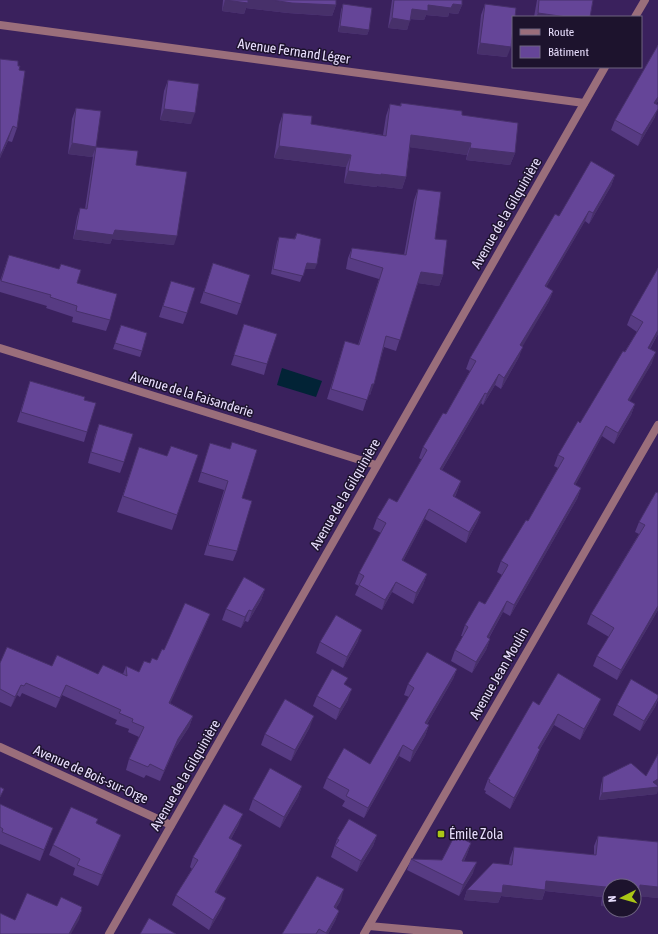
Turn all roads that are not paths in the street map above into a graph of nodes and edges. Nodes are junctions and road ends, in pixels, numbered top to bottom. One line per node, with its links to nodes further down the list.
1 (645, 0): 2 (street)
2 (636, 16)
3 (0, 25): 5 (street, Avenue Fernand Léger)
4 (604, 68): 5 (street, Avenue de la Gilquinière)
5 (584, 103): 8 (street, Avenue de la Gilquinière)
6 (0, 348): 8 (street, Avenue de la Faisanderie)
7 (658, 425): 11 (street, Avenue Jean Moulin)
8 (376, 465): 10 (street, Avenue de la Gilquinière)
9 (0, 748): 10 (street, Avenue de Bois-sur-Orge)
10 (171, 825): 12 (street, Avenue de la Gilquinière)
11 (369, 926): 13 (street, Avenue Jean Moulin); 14 (street)
12 (109, 934)
13 (364, 934)
14 (459, 934)

